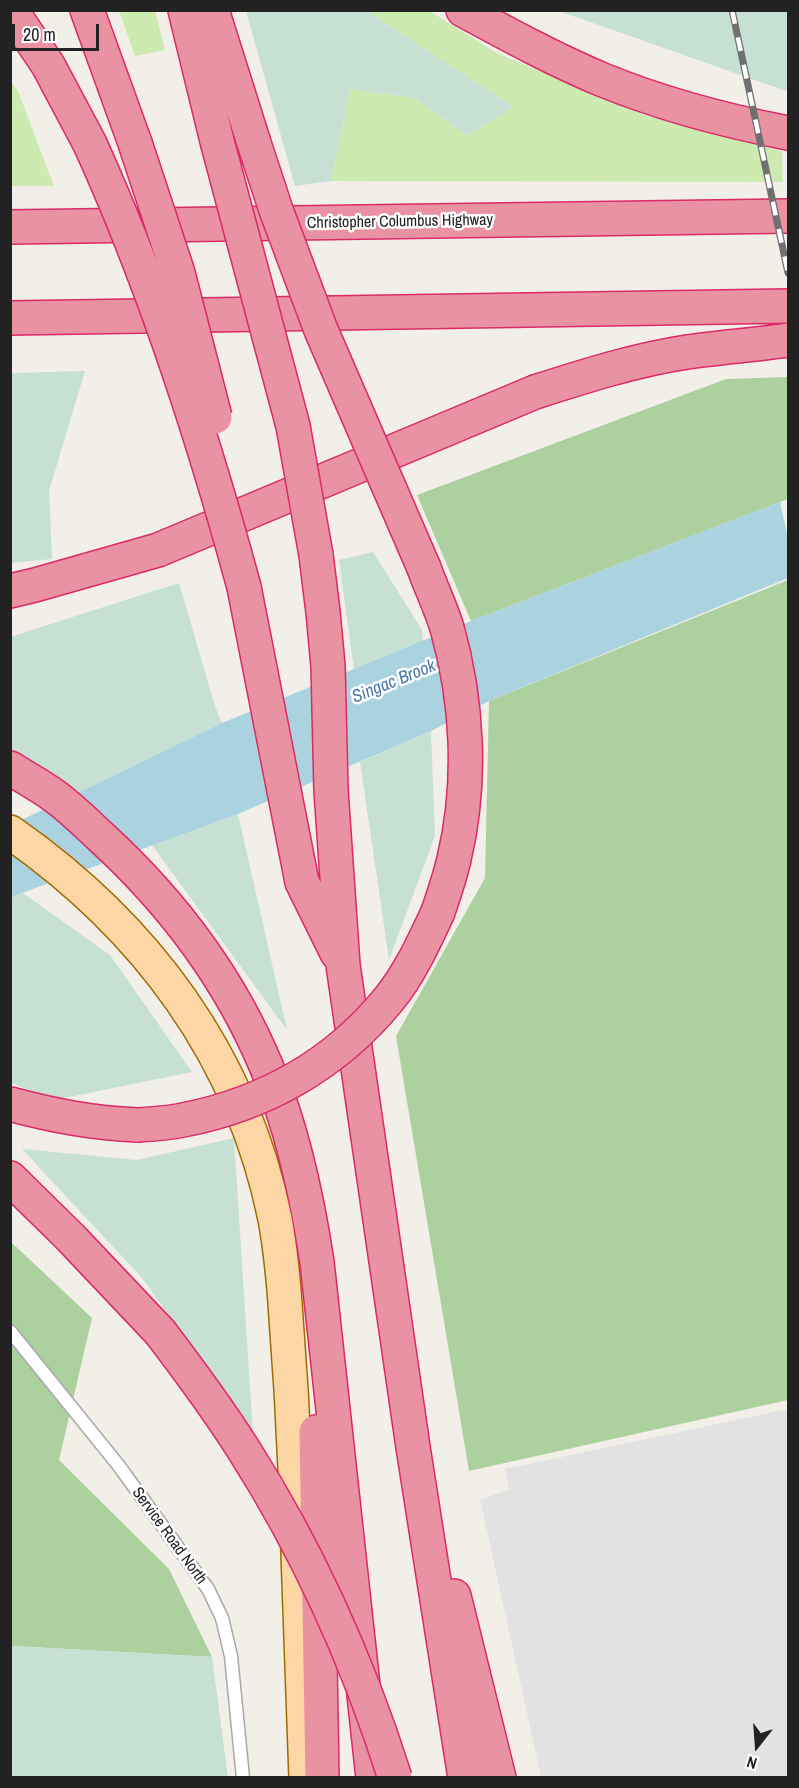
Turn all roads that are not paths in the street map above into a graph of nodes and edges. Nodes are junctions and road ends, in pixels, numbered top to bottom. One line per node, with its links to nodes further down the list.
1 (11, 10): 12 (highway, bridge)
2 (87, 10): 12 (highway, bridge)
3 (185, 10): 16 (highway, bridge)
4 (212, 10): 17 (highway, bridge)
5 (463, 10): 6 (highway)
6 (789, 133)
7 (789, 216): 8 (highway, Christopher Columbus Highway)
8 (10, 227)
9 (789, 306): 10 (highway)
10 (10, 318)
11 (789, 340): 13 (highway)
12 (244, 588): 16 (highway)
13 (10, 591)
14 (10, 768): 19 (highway)
15 (10, 832): 23 (main road)
16 (343, 965): 21 (highway)
17 (10, 1104)
18 (10, 1178): 26 (highway, bridge)
19 (317, 1262): 24 (highway); 25 (highway)
20 (10, 1331): 22 (lane, Service Road North)
21 (413, 1447): 27 (highway); 28 (highway)
22 (243, 1778)
23 (306, 1778)
24 (322, 1778)
25 (373, 1778)
26 (395, 1778)
27 (465, 1778)
28 (499, 1778)

